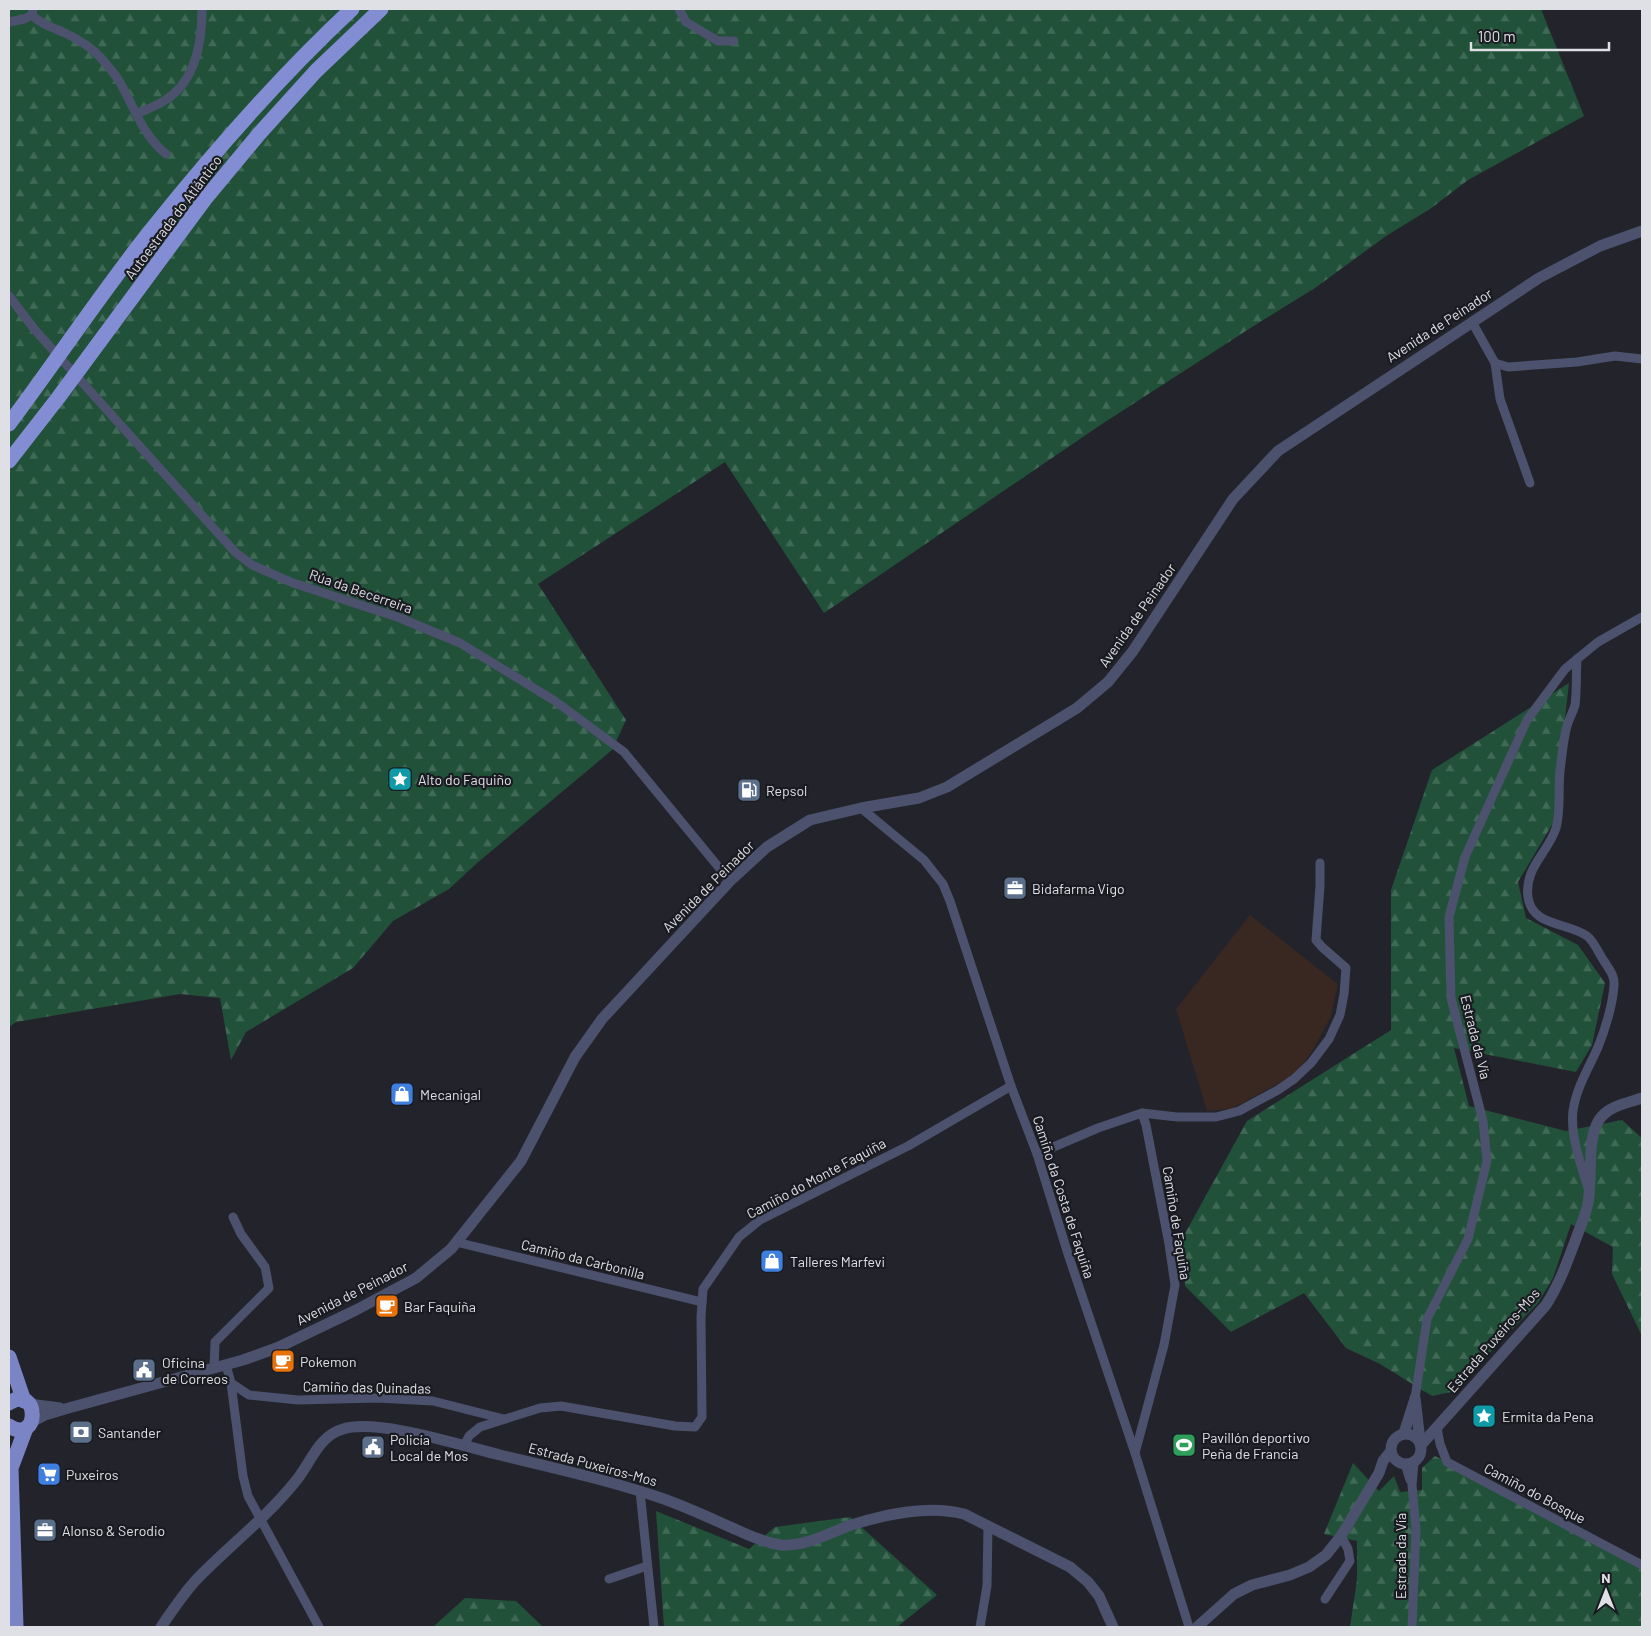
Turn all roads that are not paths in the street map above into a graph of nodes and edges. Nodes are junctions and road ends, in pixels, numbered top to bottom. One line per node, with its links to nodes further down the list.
1 (202, 9): 8 (street)
2 (352, 9): 15 (highway, Autoestrada do Atlántico)
3 (381, 9): 16 (highway, Autoestrada do Atlántico)
4 (680, 9): 7 (street)
5 (33, 12): 6 (street); 8 (street)
6 (9, 22)
7 (734, 41)
8 (136, 114): 9 (street)
9 (166, 154)
10 (1642, 231): 12 (street, Avenida de Peinador)
11 (9, 296): 22 (street, Rúa da Becerreira)
12 (1472, 322): 14 (street); 20 (street, Avenida de Peinador)
13 (1642, 358): 14 (street)
14 (1494, 363): 17 (street)
15 (9, 424)
16 (9, 461)
17 (1530, 483)
18 (1642, 617): 19 (street, Estrada da Vía)
19 (1577, 659): 27 (street); 34 (street, Estrada da Vía)
20 (861, 808): 22 (street, Avenida de Peinador); 23 (street, Camiño da Costa de Faquiña)
21 (1320, 863): 25 (street)
22 (730, 881): 29 (street, Avenida de Peinador)
23 (1011, 1086): 26 (street, Camiño da Costa de Faquiña); 30 (street, Camiño do Monte Faquiña)
24 (1642, 1098): 27 (street, Estrada Puxeiros-Mos)
25 (1142, 1113): 26 (street); 45 (street, Camiño de Faquiña)
26 (1037, 1154): 45 (street, Camiño da Costa de Faquiña)
27 (1590, 1193): 41 (street, Estrada Puxeiros-Mos)
28 (233, 1217): 32 (street)
29 (456, 1242): 30 (street, Camiño da Carbonilla); 32 (street, Avenida de Peinador)
30 (702, 1302): 38 (street, Camiño do Monte Faquiña)
31 (9, 1357): 35 (highway)
32 (220, 1366): 33 (street); 37 (street, Avenida de Peinador)
33 (231, 1383): 38 (street, Camiño das Quinadas); 50 (street)
34 (1416, 1398): 42 (street); 43 (street)
35 (27, 1402): 36 (highway); 37 (street, Avenida de Peinador); 39 (highway)
36 (9, 1403)
37 (65, 1409): 39 (street, Avenida de Peinador)
38 (505, 1419): 44 (street, Camiño do Monte Faquiña)
39 (29, 1425): 40 (highway); 48 (highway)
40 (9, 1428)
41 (1437, 1428): 43 (street, Estrada Puxeiros-Mos); 53 (street, Camiño do Bosque)
42 (1404, 1434): 43 (street); 46 (street)
43 (1420, 1443): 47 (street)
44 (464, 1446): 49 (street, Estrada Puxeiros-Mos); 50 (street, Estrada Puxeiros-Mos)
45 (1135, 1453): 63 (street, Camiño da Costa de Faquiña)
46 (1392, 1454): 47 (street); 52 (street)
47 (1409, 1463): 65 (street, Estrada da Vía)
48 (10, 1465): 57 (highway)
49 (640, 1491): 51 (street, Estrada Puxeiros-Mos); 54 (street)
50 (261, 1518): 58 (street, Estrada Puxeiros-Mos); 59 (street)
51 (988, 1526): 61 (street); 62 (street, Estrada Puxeiros-Mos)
52 (1341, 1536): 56 (street); 64 (street)
53 (1642, 1565)
54 (647, 1566): 55 (street); 60 (street)
55 (610, 1578)
56 (1325, 1599)
57 (16, 1627)
58 (161, 1627)
59 (319, 1627)
60 (654, 1627)
61 (980, 1627)
62 (1114, 1627)
63 (1189, 1627)
64 (1198, 1627)
65 (1412, 1627)

